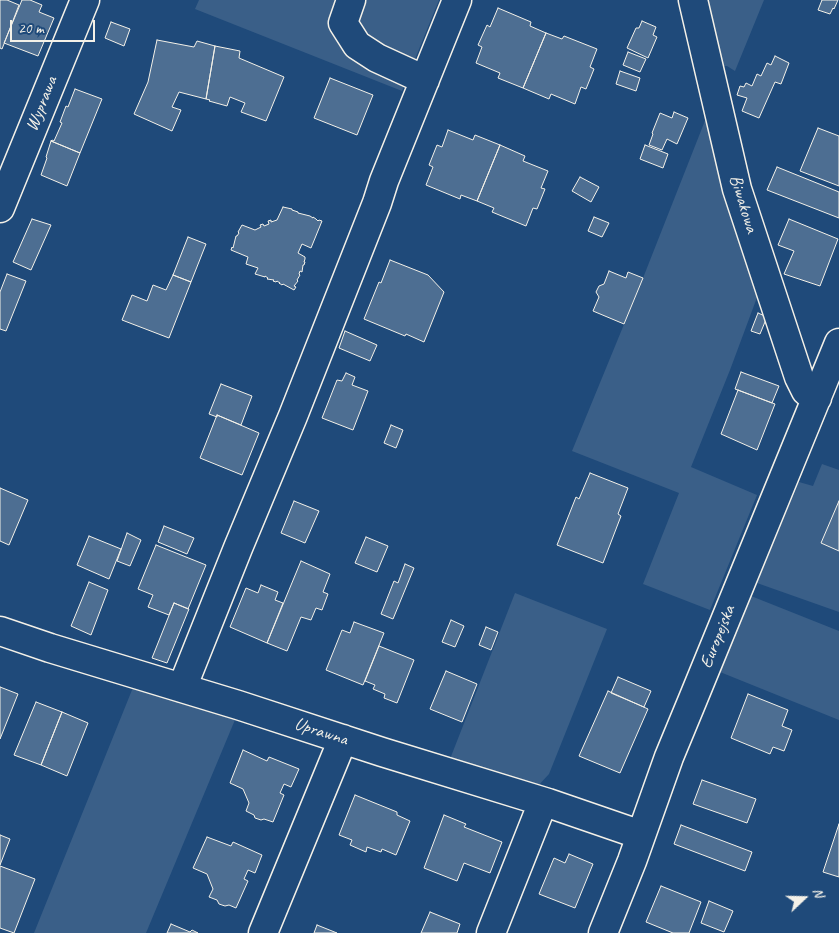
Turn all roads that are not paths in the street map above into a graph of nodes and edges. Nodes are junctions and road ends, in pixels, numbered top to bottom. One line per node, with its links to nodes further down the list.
1 (85, 0): 6 (street, Wyprawa)
2 (351, 0): 5 (street)
3 (456, 0): 5 (street)
4 (693, 0): 8 (street, Biwakowa)
5 (425, 80): 10 (street)
6 (0, 208)
7 (839, 343): 8 (street, Europejska)
8 (817, 398): 13 (street, Europejska)
9 (0, 631): 10 (street, Uprawna)
10 (182, 688): 11 (street, Uprawna)
11 (344, 739): 12 (street, Uprawna); 14 (street)
12 (543, 802): 13 (street, Uprawna); 15 (street)
13 (641, 835): 16 (street, Europejska)
14 (263, 933)
15 (491, 933)
16 (602, 933)

